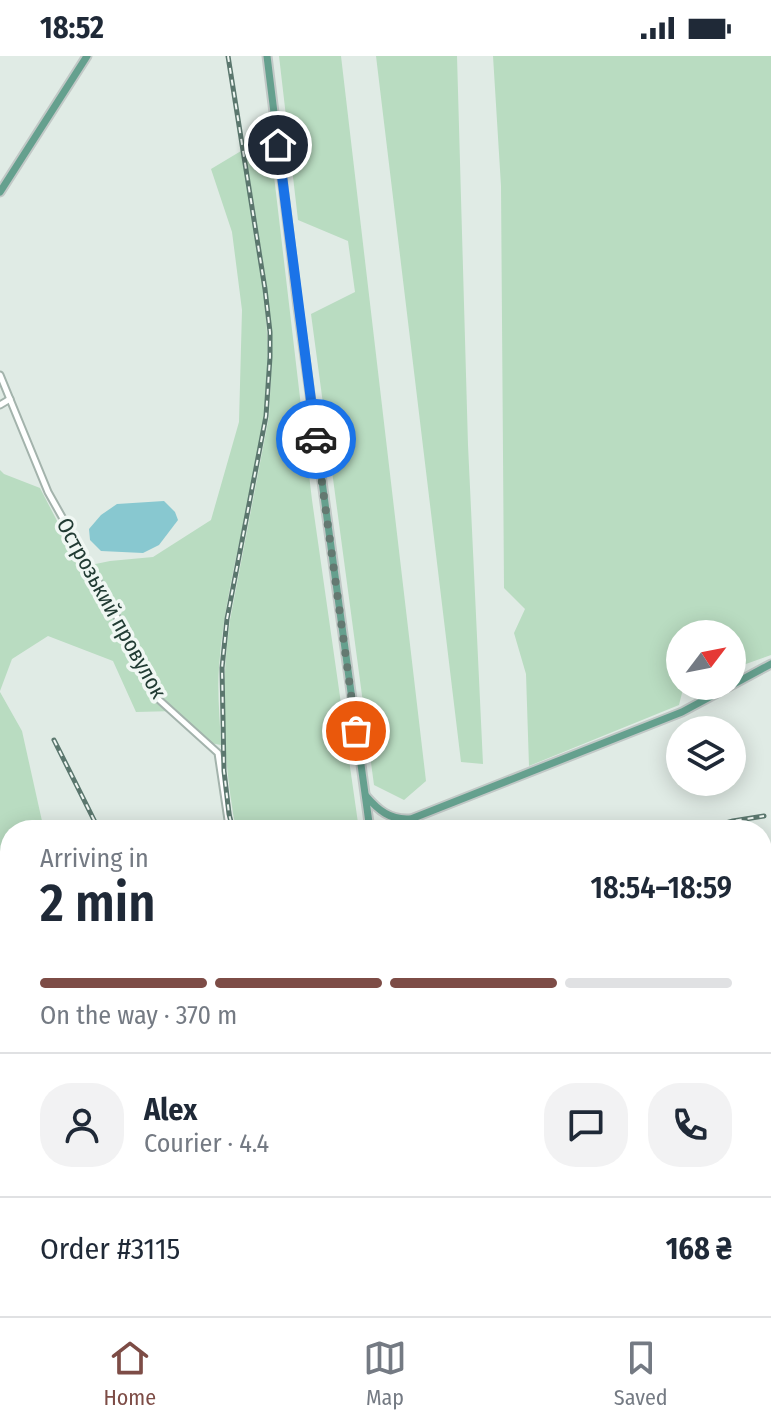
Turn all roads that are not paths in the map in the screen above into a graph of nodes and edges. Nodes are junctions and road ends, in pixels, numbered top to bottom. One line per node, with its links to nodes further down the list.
1 (87, 56): 3 (main road)
2 (267, 56): 8 (main road)
3 (0, 192)
4 (0, 375): 5 (street, Острозький провулок)
5 (10, 399): 6 (street); 10 (street, Острозький провулок)
6 (0, 405)
7 (771, 664): 9 (main road)
8 (365, 795): 9 (main road); 11 (main road)
9 (415, 818): 12 (main road)
10 (228, 820)
11 (369, 820)
12 (410, 820)

